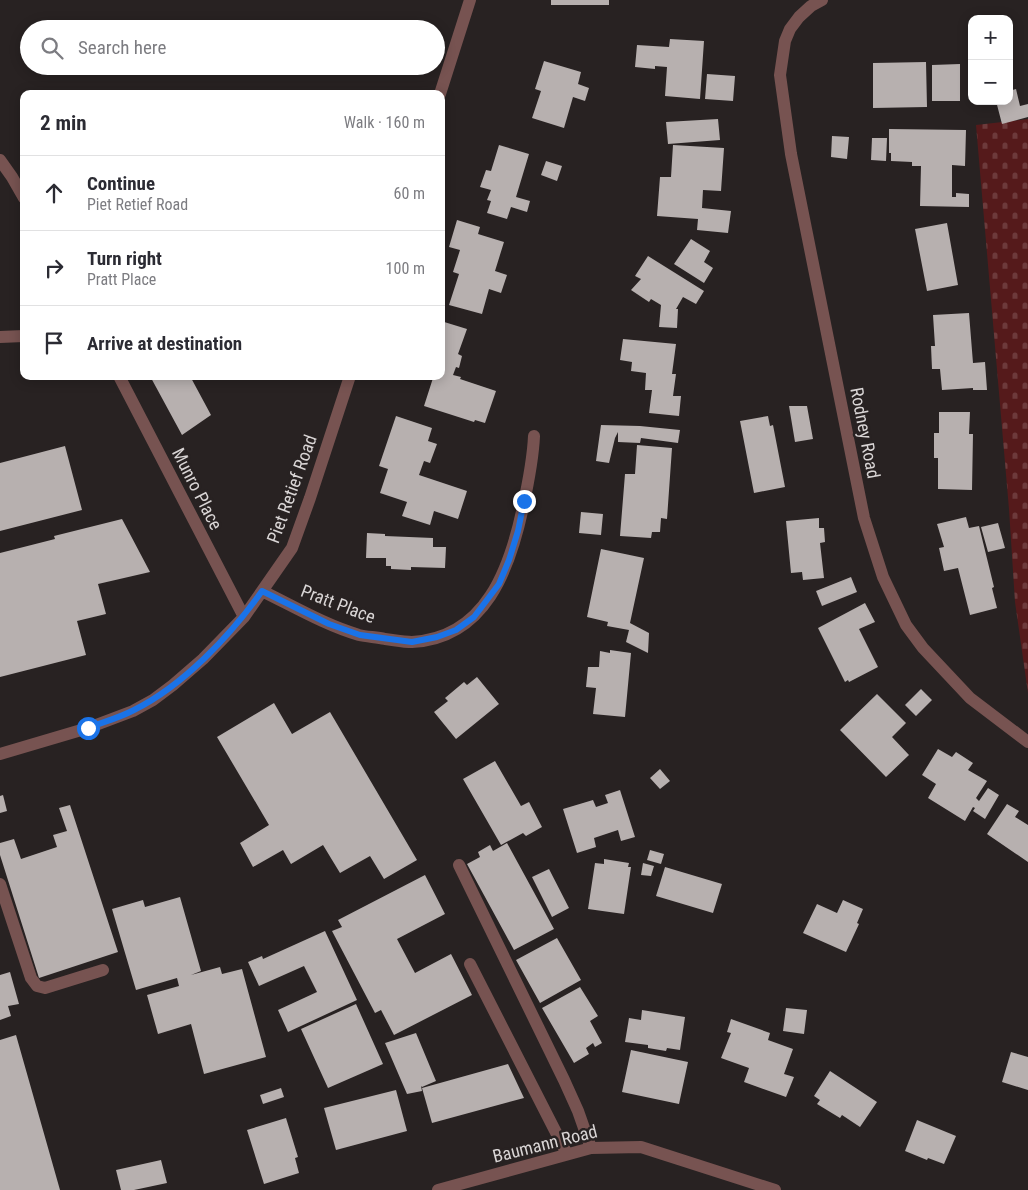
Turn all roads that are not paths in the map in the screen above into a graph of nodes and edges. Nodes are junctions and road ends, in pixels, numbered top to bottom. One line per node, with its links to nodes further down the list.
1 (470, 0): 3 (street)
2 (822, 0): 13 (street, Rodney Road)
3 (441, 90)
4 (0, 160): 5 (street)
5 (20, 191)
6 (20, 336): 7 (street)
7 (0, 337)
8 (121, 380): 12 (street, Munro Place)
9 (349, 380): 11 (street, Piet Retief Road)
10 (534, 436): 11 (street, Pratt Place)
11 (262, 591): 12 (street, Piet Retief Road)
12 (244, 617): 14 (street, Piet Retief Road)
13 (1028, 742)
14 (0, 754)
15 (458, 865): 19 (street)
16 (0, 884): 18 (street)
17 (470, 964): 20 (street)
18 (102, 970)
19 (591, 1148): 20 (street, Baumann Road); 22 (street, Baumann Road)
20 (566, 1154): 21 (street, Baumann Road)
21 (438, 1190)
22 (775, 1190)

